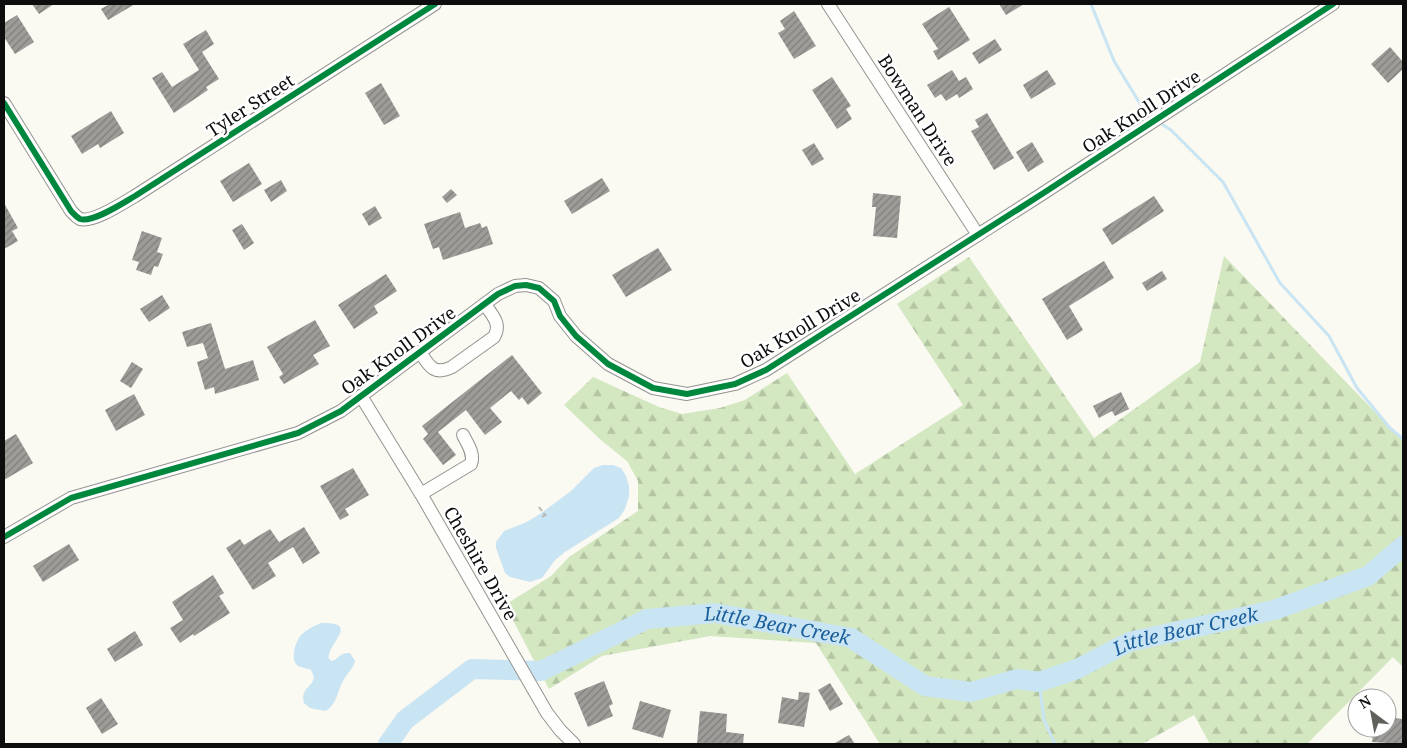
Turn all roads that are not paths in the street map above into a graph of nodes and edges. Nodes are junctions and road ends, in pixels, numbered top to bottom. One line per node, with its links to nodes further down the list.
1 (435, 4): 4 (street, Tyler Street)
2 (828, 4): 5 (street, Bowman Drive)
3 (1332, 4): 5 (street, Oak Knoll Drive)
4 (4, 103)
5 (978, 235): 6 (street, Oak Knoll Drive)
6 (485, 304): 7 (street, Oak Knoll Drive); 7 (street)
7 (420, 352): 8 (street, Oak Knoll Drive)
8 (361, 396): 10 (street, Cheshire Drive); 11 (street, Oak Knoll Drive)
9 (463, 435): 10 (street)
10 (421, 494): 12 (street, Cheshire Drive)
11 (4, 537)
12 (574, 744)

